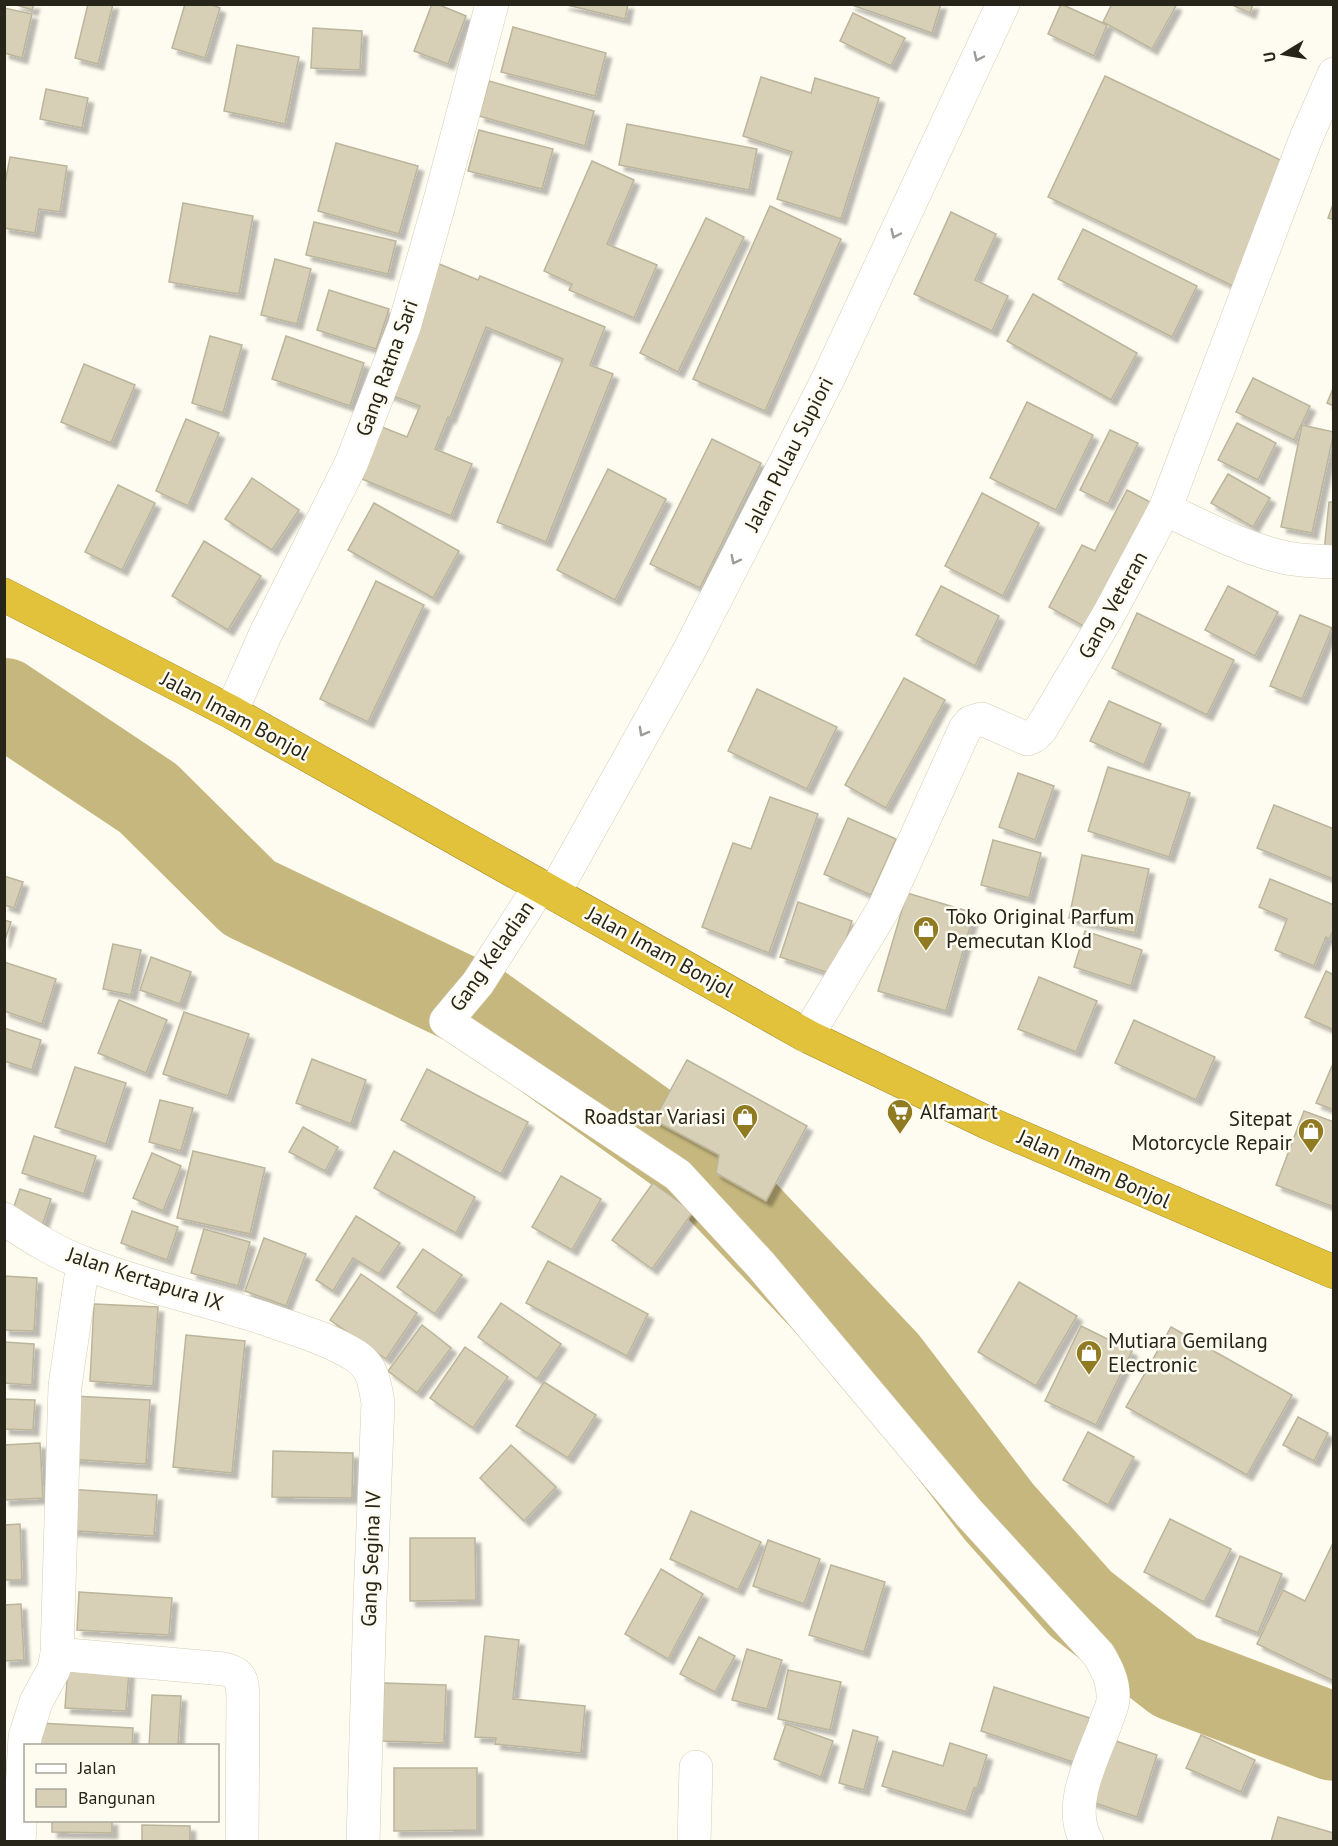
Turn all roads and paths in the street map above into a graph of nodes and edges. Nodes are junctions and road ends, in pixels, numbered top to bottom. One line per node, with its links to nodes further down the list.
1 (492, 4): 7 (street, Gang Ratna Sari)
2 (1003, 4): 8 (street, Jalan Pulau Supiori, one-way to 8)
3 (1334, 74): 4 (street, Gang Veteran)
4 (1165, 509): 5 (street); 9 (street, Gang Veteran)
5 (1334, 562)
6 (4, 595): 7 (highway, Jalan Imam Bonjol)
7 (231, 712): 8 (highway, Jalan Imam Bonjol)
8 (547, 889): 9 (highway, Jalan Imam Bonjol); 22 (street, Gang Keladian)
9 (807, 1036): 12 (highway, Jalan Imam Bonjol)
10 (4, 1219): 11 (street, Jalan Kertapura IX)
11 (83, 1263): 13 (street, Jalan Kertapura IX); 14 (street)
12 (1334, 1272)
13 (290, 1328): 20 (street, Gang Segina IV)
14 (57, 1654): 15 (street); 19 (street)
15 (25, 1744)
16 (24, 1754): 18 (street)
17 (696, 1767): 21 (street)
18 (19, 1842)
19 (242, 1842)
20 (363, 1842)
21 (694, 1842)
22 (1087, 1842)

